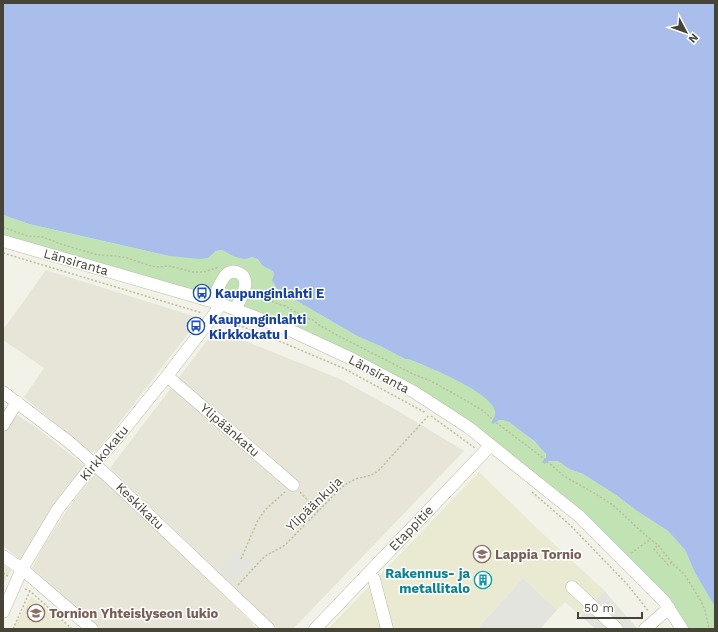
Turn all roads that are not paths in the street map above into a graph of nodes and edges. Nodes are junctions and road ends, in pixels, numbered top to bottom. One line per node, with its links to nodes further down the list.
1 (3, 241): 2 (street, Länsiranta)
2 (217, 302): 3 (street, Länsiranta); 3 (street, Kirkkokatu); 4 (street, Kirkkokatu)
3 (235, 309): 8 (street, Länsiranta)
4 (167, 376): 9 (street, Kirkkokatu); 10 (street, Ylipäänkatu)
5 (3, 392): 6 (street, Keskikatu)
6 (17, 402): 7 (street); 9 (street, Keskikatu)
7 (3, 425)
8 (487, 449): 13 (street, Etappitie); 15 (street, Länsiranta)
9 (94, 464): 12 (street, Kirkkokatu); 18 (street, Keskikatu)
10 (293, 485)
11 (3, 556): 12 (street)
12 (22, 569): 16 (street, Kirkkokatu); 17 (street)
13 (368, 574): 19 (street, Etappitie); 20 (street)
14 (572, 587): 21 (street)
15 (668, 608): 22 (street); 23 (street, Länsiranta)
16 (3, 612)
17 (92, 629)
18 (269, 629)
19 (315, 629)
20 (387, 629)
21 (617, 629)
22 (645, 629)
23 (682, 629)

